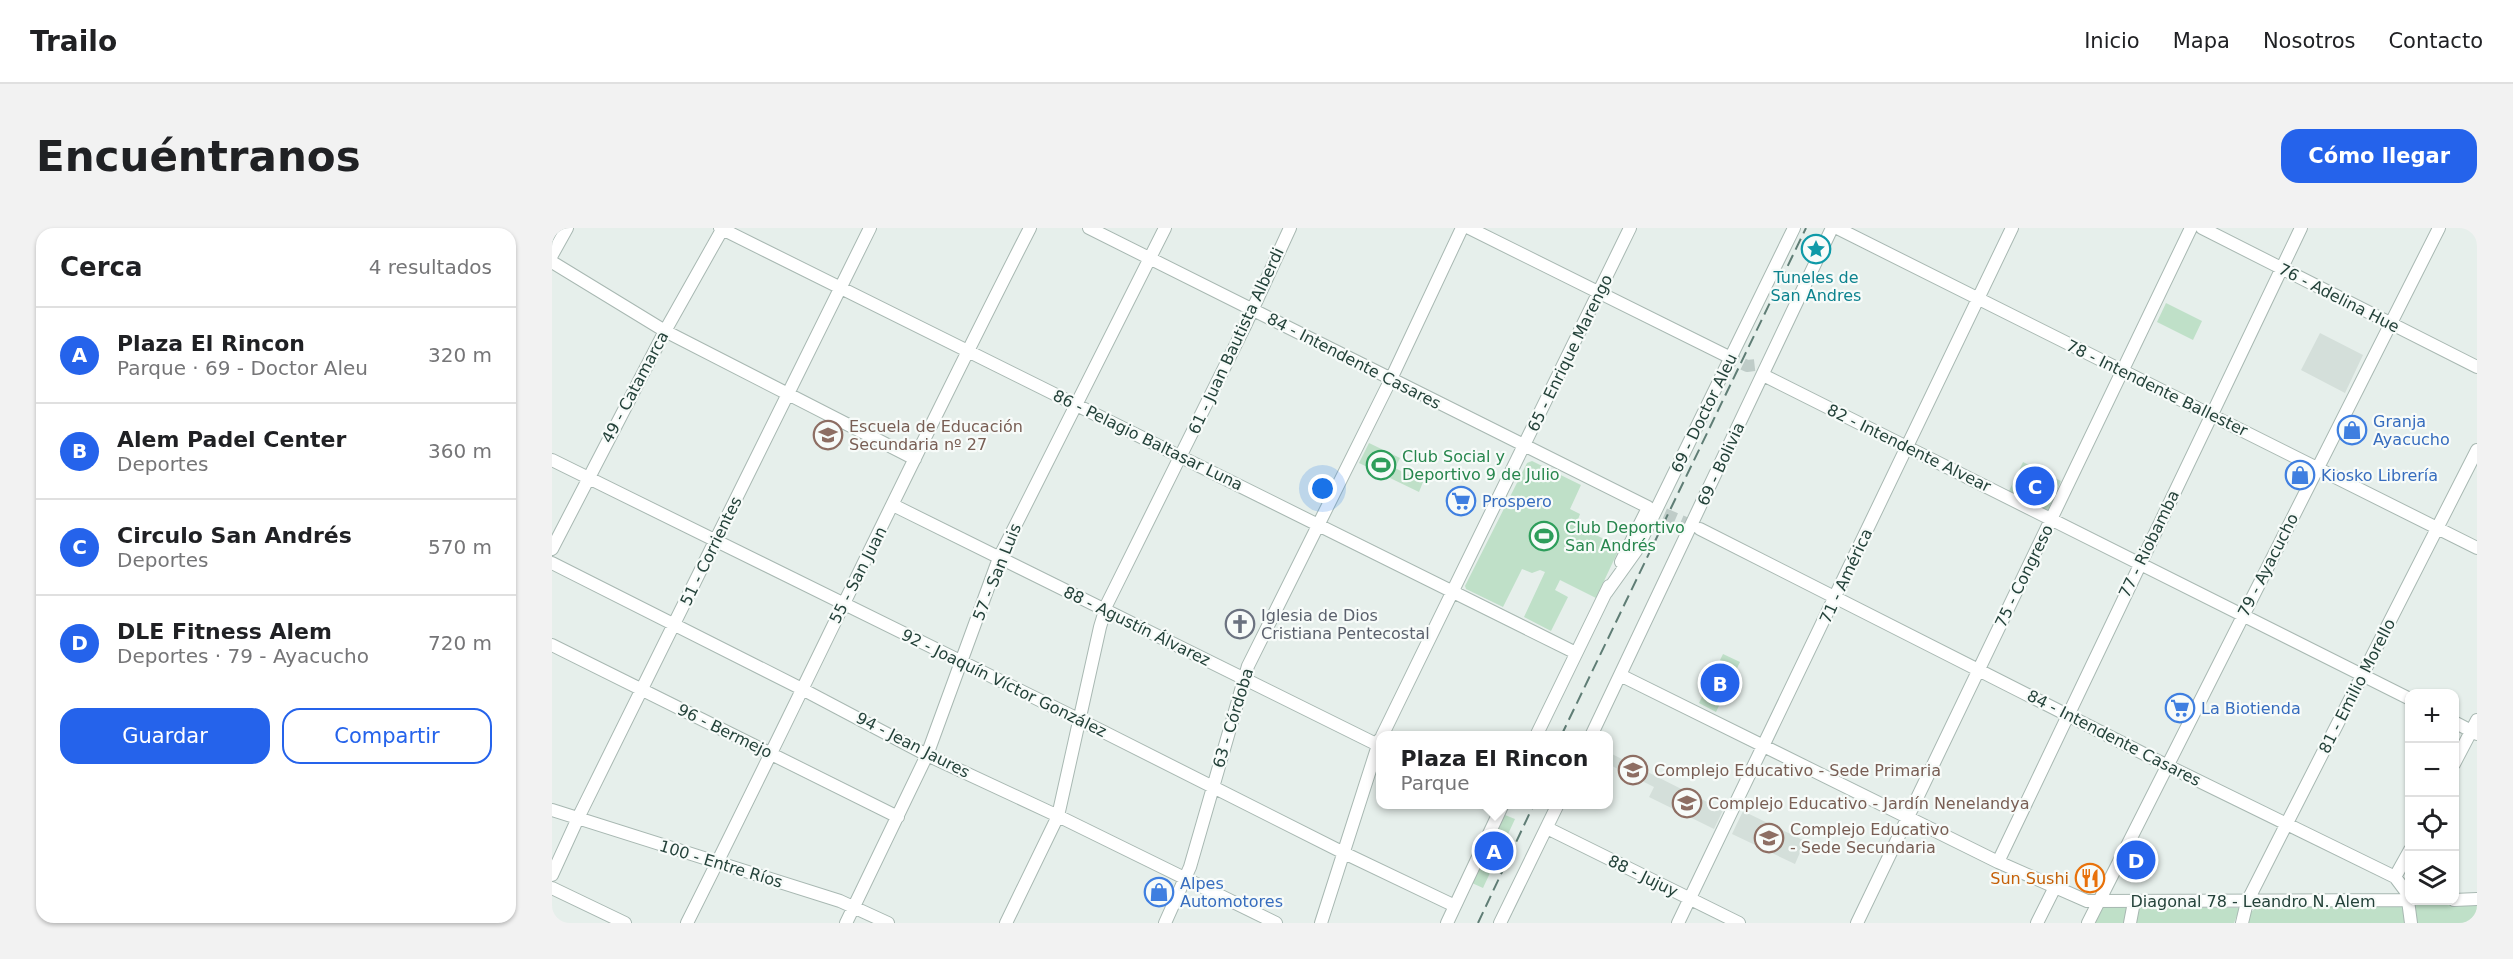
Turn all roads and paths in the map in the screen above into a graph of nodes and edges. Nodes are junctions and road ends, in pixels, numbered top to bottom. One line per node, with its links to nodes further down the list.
1 (567, 228): 19 (street)
2 (722, 228): 23 (street, 86 - Pelagio Baltasar Luna); 28 (street, 49 - Catamarca)
3 (870, 228): 23 (street, 51 - Corrientes)
4 (1030, 228): 29 (street, 55 - San Juan)
5 (1089, 228): 20 (street, 84 - Intendente Casares)
6 (1165, 228): 20 (street, 57 - San Luis)
7 (1462, 228): 34 (street, 63 - Córdoba)
8 (1469, 228): 24 (street)
9 (1630, 228): 24 (street, 65 - Enrique Marengo)
10 (1794, 228): 30 (street, 69 - Doctor Aleu)
11 (1832, 228): 32 (street, 69 - Bolivia)
12 (1837, 228): 25 (street, 78 - Intendente Ballester)
13 (2012, 228): 25 (street, 71 - América)
14 (2191, 228): 33 (street, 75 - Congreso)
15 (2202, 228): 22 (street, 76 - Adelina Hue)
16 (2301, 228): 22 (street, 77 - Riobamba)
17 (2439, 228): 27 (street, 79 - Ayacucho)
18 (1286, 229): 26 (street, 61 - Juan Bautista Alberdi)
19 (552, 255)
20 (1149, 258): 26 (street, 84 - Intendente Casares); 36 (street, 57 - San Luis)
21 (552, 262): 28 (street)
22 (2282, 268): 27 (street, 76 - Adelina Hue); 37 (street, 77 - Riobamba)
23 (841, 288): 29 (street, 86 - Pelagio Baltasar Luna); 35 (street, 51 - Corrientes)
24 (1599, 293): 30 (street); 38 (street, 65 - Enrique Marengo)
25 (1977, 299): 33 (street, 78 - Intendente Ballester); 39 (street, 71 - América)
26 (1252, 310): 34 (street, 84 - Intendente Casares); 41 (street, 61 - Juan Bautista Alberdi)
27 (2391, 324): 31 (street, 76 - Adelina Hue); 44 (street, 79 - Ayacucho)
28 (665, 331): 35 (street); 45 (street, 49 - Catamarca)
29 (967, 351): 36 (street, 86 - Pelagio Baltasar Luna); 42 (street, 55 - San Juan)
30 (1729, 357): 47 (street, 69 - Doctor Aleu)
31 (2477, 367)
32 (1759, 370): 39 (street, 82 - Intendente Alvear); 50 (street, 69 - Bolivia)
33 (2124, 372): 37 (street, 78 - Intendente Ballester); 48 (street, 75 - Congreso)
34 (1391, 379): 38 (street, 84 - Intendente Casares); 49 (street, 63 - Córdoba)
35 (788, 395): 42 (street); 52 (street, 51 - Corrientes)
36 (1075, 404): 41 (street, 86 - Pelagio Baltasar Luna); 55 (street, 57 - San Luis)
37 (2212, 416): 44 (street, 78 - Intendente Ballester); 57 (street, 77 - Riobamba)
38 (1524, 446): 47 (street, 84 - Intendente Casares); 58 (street, 65 - Enrique Marengo)
39 (1907, 447): 48 (street, 82 - Intendente Alvear); 59 (street, 71 - América)
40 (2477, 450): 51 (street, 81 - Emilio Morello)
41 (1181, 456): 49 (street, 86 - Pelagio Baltasar Luna); 61 (street, 61 - Juan Bautista Alberdi)
42 (915, 459): 46 (street, 55 - San Juan)
43 (552, 460): 45 (street, 92 - Joaquín Víctor González)
44 (2317, 468): 51 (street, 78 - Intendente Ballester); 62 (street, 79 - Ayacucho)
45 (587, 478): 52 (street, 92 - Joaquín Víctor González); 54 (street, 49 - Catamarca)
46 (893, 506): 55 (street, 88 - Agustín Álvarez); 60 (street, 55 - San Juan)
47 (1652, 510): 65 (street, 69 - Doctor Aleu)
48 (2052, 519): 57 (street, 82 - Intendente Alvear); 67 (street, 75 - Congreso)
49 (1319, 525): 58 (street, 86 - Pelagio Baltasar Luna); 70 (street, 63 - Córdoba)
50 (1694, 526): 59 (street, 84 - Intendente Casares); 68 (street, 69 - Bolivia)
51 (2437, 527): 53 (street, 78 - Intendente Ballester); 69 (street, 81 - Emilio Morello)
52 (716, 542): 60 (street, 92 - Joaquín Víctor González); 63 (street, 51 - Corrientes)
53 (2477, 548)
54 (552, 549)
55 (999, 558): 61 (street, 88 - Agustín Álvarez); 66 (street, 57 - San Luis)
56 (552, 563): 63 (street, 94 - Jean Jaures)
57 (2139, 564): 62 (street, 82 - Intendente Alvear); 74 (street, 77 - Riobamba)
58 (1450, 591): 65 (street, 86 - Pelagio Baltasar Luna); 78 (street, 65 - Enrique Marengo)
59 (1836, 597): 67 (street, 84 - Intendente Casares); 82 (street, 71 - América)
60 (843, 605): 66 (street, 92 - Joaquín Víctor González); 71 (street, 55 - San Juan)
61 (1105, 610): 70 (street, 88 - Agustín Álvarez); 75 (street, 61 - Juan Bautista Alberdi)
62 (2242, 616): 69 (street, 82 - Intendente Alvear); 87 (street, 79 - Ayacucho)
63 (675, 624): 71 (street, 94 - Jean Jaures); 72 (street, 51 - Corrientes)
64 (552, 645): 72 (street, 96 - Bermejo)
65 (1576, 654): 79 (street, 69 - Doctor Aleu)
66 (961, 662): 75 (street, 92 - Joaquín Víctor González); 85 (street, 57 - San Luis)
67 (1979, 670): 74 (street, 84 - Intendente Casares); 94 (street, 75 - Congreso)
68 (1620, 675): 80 (street, 69 - Bolivia); 82 (street, Diagonal 78 - Leandro N. Alem)
69 (2362, 675): 73 (street, 82 - Intendente Alvear); 96 (street, 81 - Emilio Morello)
70 (1243, 679): 81 (street, 88 - Agustín Álvarez); 88 (street, 63 - Córdoba)
71 (802, 688): 84 (street, 55 - San Juan); 85 (street, 94 - Jean Jaures)
72 (643, 691): 84 (street, 96 - Bermejo); 95 (street, 51 - Corrientes)
73 (2405, 697)
74 (2067, 714): 87 (street, 84 - Intendente Casares); 100 (street, 77 - Riobamba)
75 (1080, 720): 88 (street, 92 - Joaquín Víctor González); 92 (street, 61 - Juan Bautista Alberdi)
76 (2459, 723): 77 (street)
77 (2475, 728): 86 (street)
78 (1385, 731)
79 (1538, 731)
80 (1593, 731)
81 (1376, 739)
82 (1765, 746): 94 (street, Diagonal 78 - Leandro N. Alem); 108 (street, 71 - América)
83 (1376, 753): 99 (street, 65 - Enrique Marengo)
84 (771, 754): 93 (street, 96 - Bermejo); 101 (street, 55 - San Juan)
85 (927, 754): 92 (street, 94 - Jean Jaures); 93 (street, 57 - San Luis)
86 (2459, 755)
87 (2166, 765): 96 (street, 84 - Intendente Casares); 112 (street, 79 - Ayacucho)
88 (1212, 788): 99 (street, 92 - Joaquín Víctor González); 104 (street, 63 - Córdoba)
89 (1499, 809): 117 (street)
90 (1556, 809): 97 (street)
91 (552, 810): 95 (street, 100 - Entre Ríos)
92 (1058, 816): 104 (street, 94 - Jean Jaures); 122 (street, 61 - Juan Bautista Alberdi)
93 (898, 817): 116 (street, 57 - San Luis)
94 (1908, 817): 100 (street, Diagonal 78 - Leandro N. Alem); 130 (street, 75 - Congreso)
95 (578, 818): 101 (street, 100 - Entre Ríos); 102 (street, 51 - Corrientes)
96 (2287, 823): 103 (street, 84 - Intendente Casares); 114 (street, 81 - Emilio Morello)
97 (1547, 828): 108 (street, 88 - Jujuy); 127 (street)
98 (2408, 851): 103 (street)
99 (1344, 853): 117 (street, 92 - Joaquín Víctor González); 125 (street, 65 - Enrique Marengo)
100 (1998, 862): 106 (street, Diagonal 78 - Leandro N. Alem)
101 (717, 864): 116 (street, 100 - Entre Ríos); 119 (street, 55 - San Juan)
102 (552, 875)
103 (2395, 877): 107 (street)
104 (1186, 879): 123 (street, 63 - Córdoba); 124 (street, 94 - Jean Jaures)
105 (552, 888): 118 (street)
106 (2054, 889): 112 (street, Diagonal 78 - Leandro N. Alem); 131 (street)
107 (2405, 889)
108 (1690, 899): 128 (street, 71 - América); 129 (street, 88 - Jujuy)
109 (2477, 899): 111 (street)
110 (2405, 900): 114 (street, Diagonal 78 - Leandro N. Alem)
111 (2459, 900)
112 (2097, 902): 113 (street, Diagonal 78 - Leandro N. Alem); 132 (street, 79 - Ayacucho)
113 (2134, 902): 114 (street, Diagonal 78 - Leandro N. Alem); 133 (street)
114 (2247, 902): 134 (street, 81 - Emilio Morello)
115 (2409, 905): 135 (street)
116 (855, 906): 120 (street, 57 - San Luis); 121 (street, 100 - Entre Ríos)
117 (1455, 906): 126 (street)
118 (625, 923)
119 (687, 923)
120 (846, 923)
121 (888, 923)
122 (1006, 923)
123 (1164, 923)
124 (1276, 923)
125 (1322, 923)
126 (1447, 923)
127 (1500, 923)
128 (1678, 923)
129 (1739, 923)
130 (1857, 923)
131 (2037, 923)
132 (2088, 923)
133 (2130, 923)
134 (2242, 923)
135 (2411, 923)

